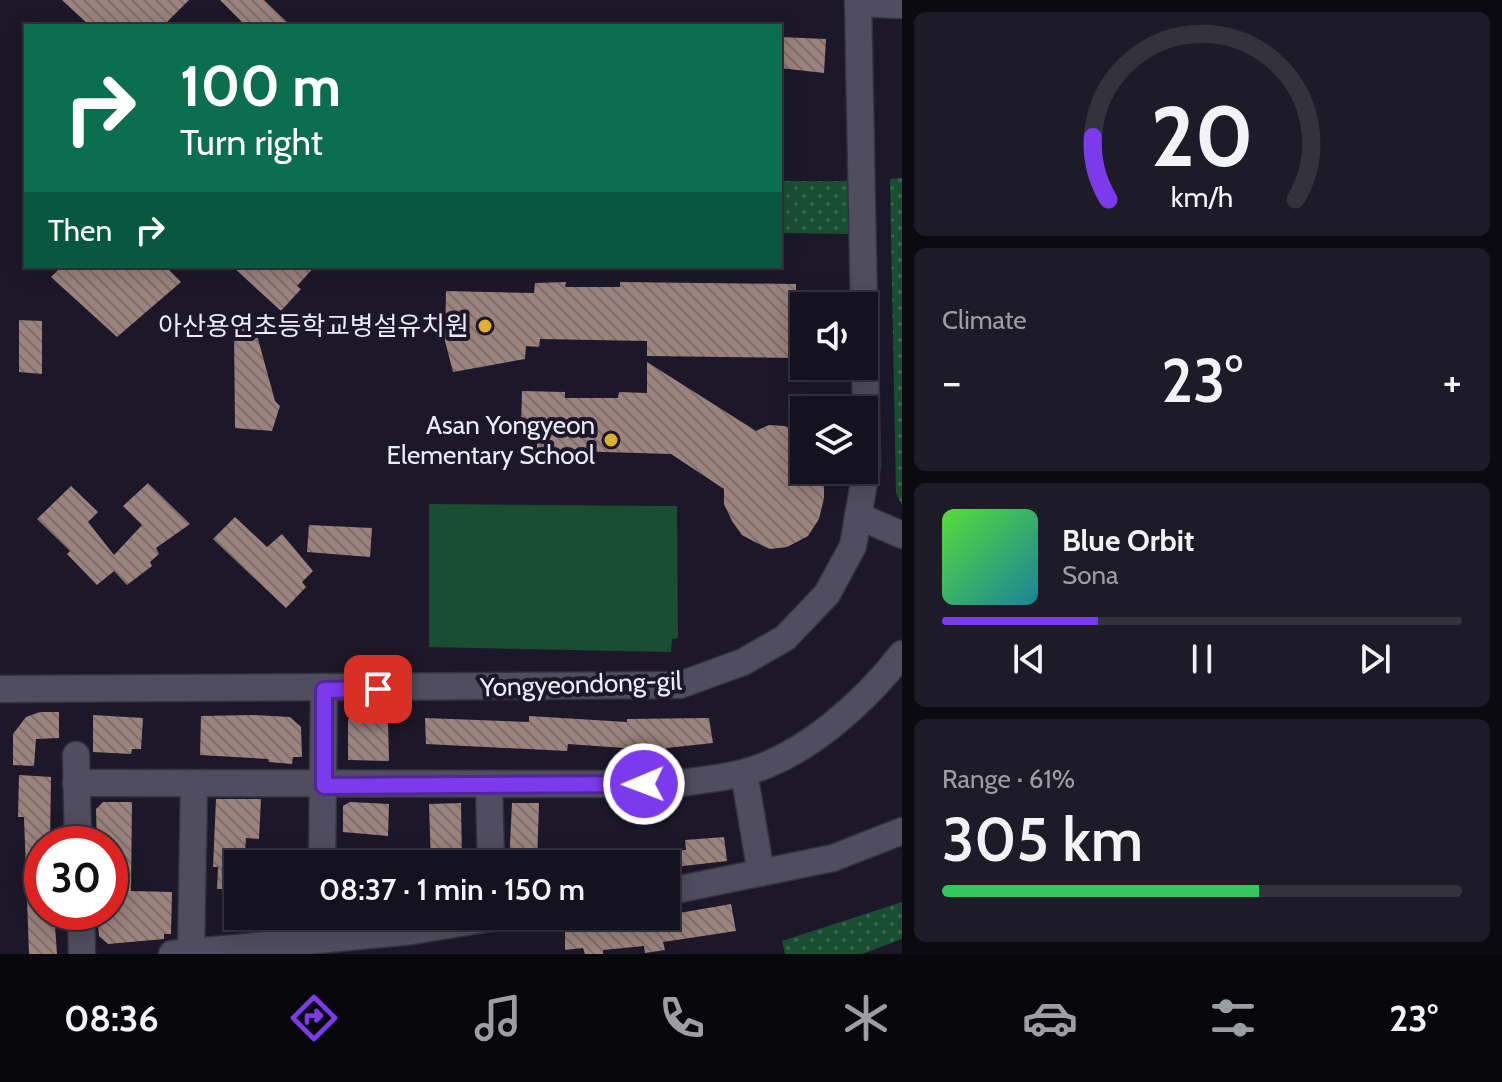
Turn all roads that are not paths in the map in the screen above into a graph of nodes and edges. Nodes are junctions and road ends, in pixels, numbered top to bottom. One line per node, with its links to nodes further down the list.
1 (858, 2): 2 (street, Yongyeondong-gil); 3 (street, Yongyeondong-gil)
2 (902, 5)
3 (858, 516): 4 (street); 7 (street, Yongyeondong-gil)
4 (902, 535)
5 (902, 654): 9 (street)
6 (0, 689): 7 (street, Yongyeondong-gil)
7 (324, 690): 12 (street)
8 (76, 755): 10 (street)
9 (744, 773): 13 (street); 18 (street)
10 (76, 783): 11 (street); 14 (street)
11 (194, 785): 12 (street); 22 (street)
12 (324, 786): 13 (street); 16 (street)
13 (489, 786): 17 (street)
14 (77, 826)
15 (902, 831): 18 (street)
16 (322, 850)
17 (491, 850)
18 (761, 873): 19 (street)
19 (680, 889)
20 (81, 930): 23 (street)
21 (310, 930): 22 (street)
22 (182, 953)
23 (82, 954)

